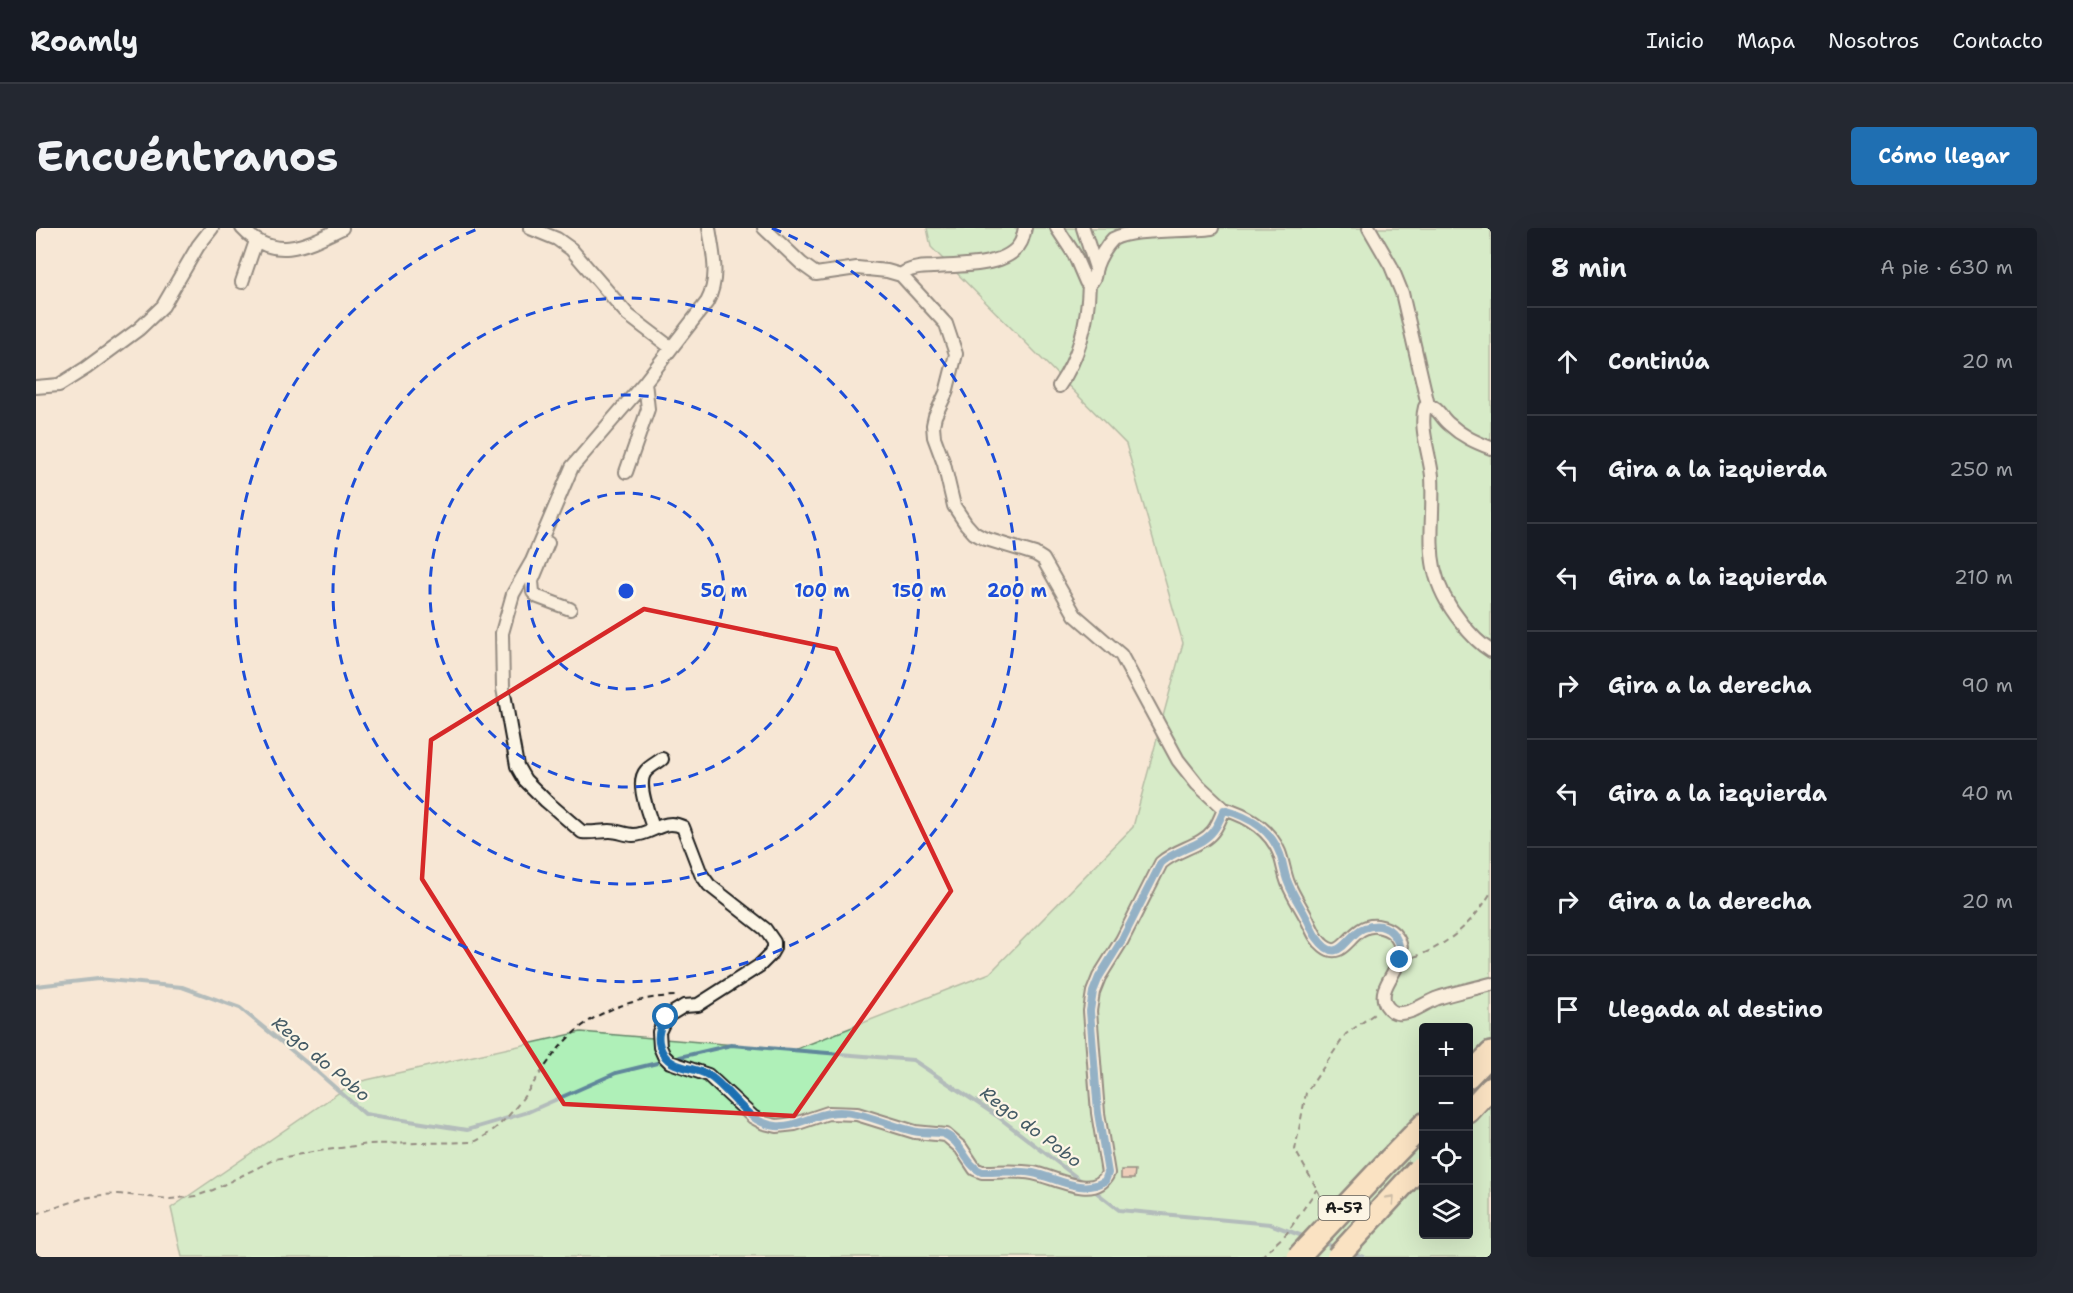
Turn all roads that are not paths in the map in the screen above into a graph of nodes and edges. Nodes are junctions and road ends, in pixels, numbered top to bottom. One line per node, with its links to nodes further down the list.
1 (212, 228): 20 (street)
2 (242, 228): 12 (street)
3 (342, 228): 12 (street)
4 (530, 228): 17 (street)
5 (709, 228): 17 (street)
6 (764, 228): 14 (street)
7 (1025, 228): 14 (street)
8 (1057, 228): 16 (street)
9 (1083, 228): 13 (street)
10 (1212, 228): 13 (street)
11 (1369, 228): 21 (street)
12 (256, 241): 15 (street)
13 (1096, 268): 16 (street)
14 (901, 275): 28 (street)
15 (242, 282)
16 (1089, 284): 19 (street)
17 (670, 347): 18 (street)
18 (645, 382): 23 (street); 24 (street)
19 (1059, 386)
20 (36, 387)
21 (1428, 405): 22 (street); 26 (street)
22 (1491, 448)
23 (627, 472)
24 (558, 498): 25 (street); 29 (street)
25 (570, 609)
26 (1491, 651)
27 (662, 759): 29 (street)
28 (1224, 810): 29 (street); 30 (street)
29 (653, 828)
30 (1491, 984)
31 (1491, 1053): 32 (highway)
32 (1473, 1072)
33 (1491, 1087): 34 (highway)
34 (1473, 1107)
35 (1419, 1129): 37 (highway, A-57, bridge)
36 (1419, 1168): 38 (highway, A-57, one-way to 36, bridge)
37 (1298, 1257)
38 (1337, 1257)

